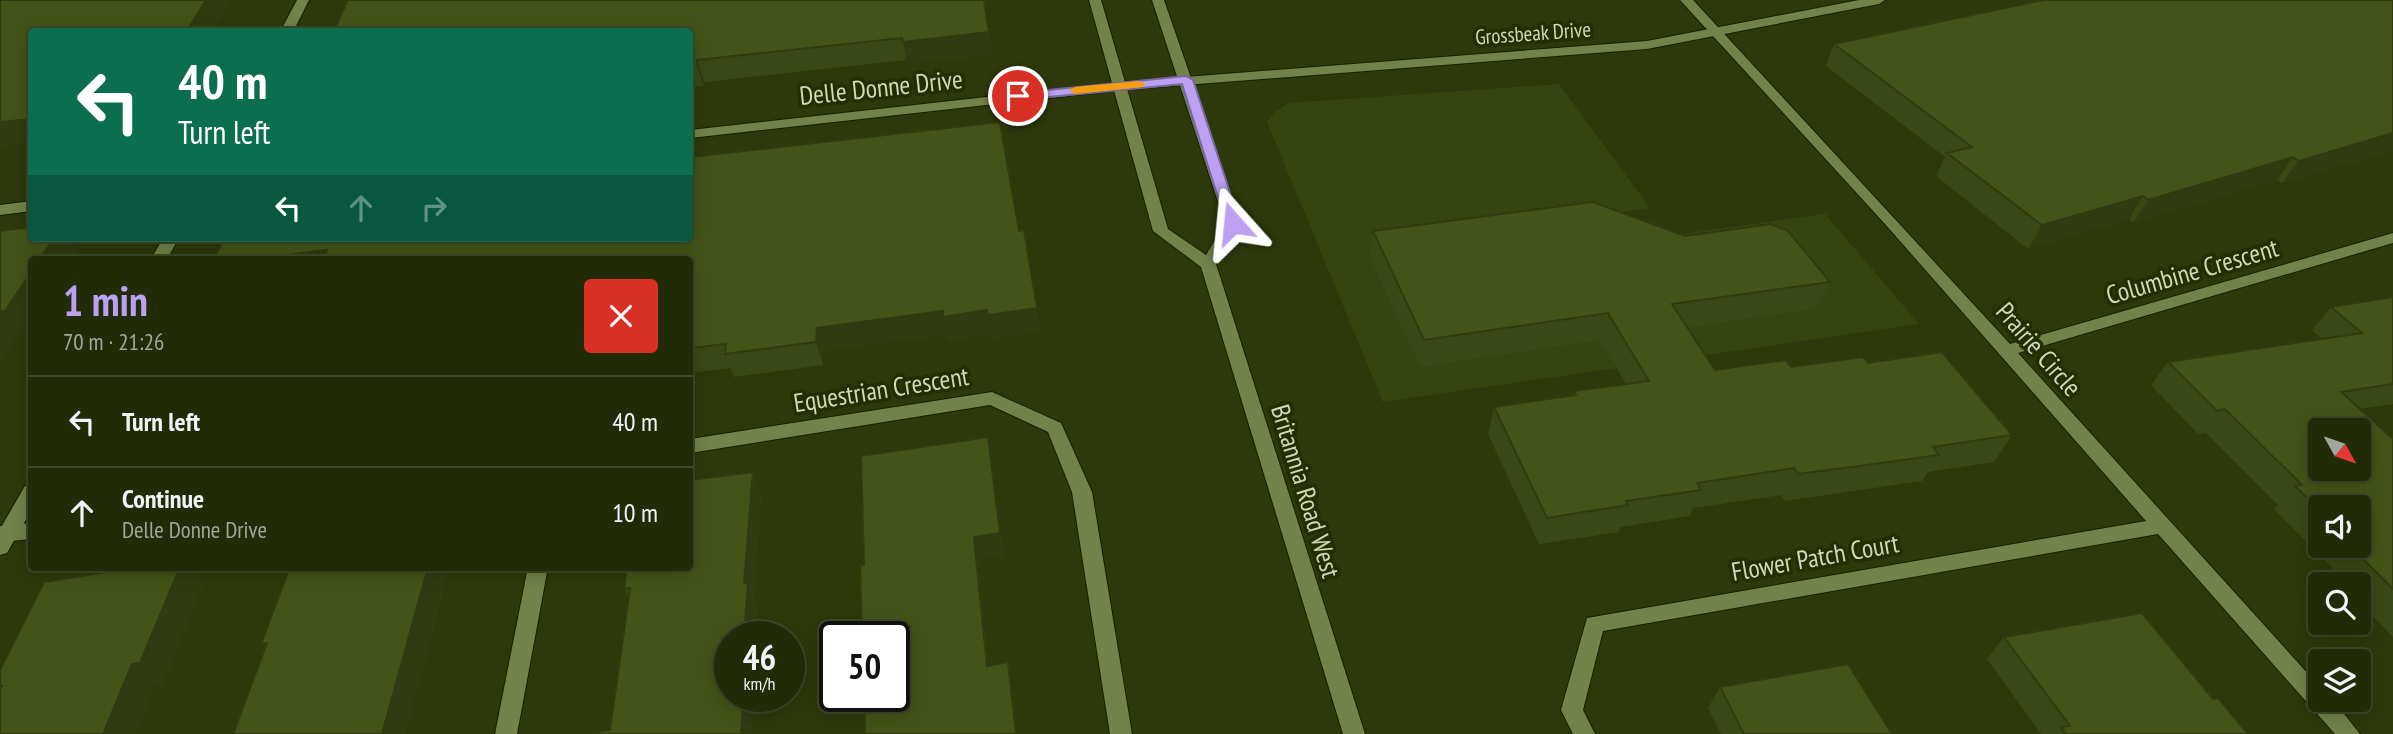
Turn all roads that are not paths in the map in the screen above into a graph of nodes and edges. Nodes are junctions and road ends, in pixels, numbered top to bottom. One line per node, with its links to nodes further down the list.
1 (303, 0): 6 (street)
2 (1095, 0): 9 (street)
3 (1158, 0): 8 (street)
4 (1686, 0): 7 (street, Prairie Circle)
5 (1879, 0): 7 (street, Grossbeak Drive)
6 (288, 28)
7 (1715, 32): 8 (street, Grossbeak Drive); 15 (street, Prairie Circle)
8 (1186, 80): 9 (street, Grossbeak Drive); 14 (street)
9 (1121, 86): 10 (street, Delle Donne Drive); 14 (street)
10 (693, 134)
11 (28, 206): 12 (street)
12 (0, 210)
13 (2393, 238): 15 (street, Columbine Crescent)
14 (1209, 264): 24 (street, Britannia Road West)
15 (2005, 351): 18 (street, Prairie Circle)
16 (693, 446): 23 (street, Equestrian Crescent)
17 (28, 497): 20 (street)
18 (2160, 526): 25 (street, Flower Patch Court); 26 (street, Prairie Circle)
19 (28, 532): 20 (street)
20 (3, 538)
21 (537, 571): 22 (street)
22 (506, 734)
23 (1121, 734)
24 (1354, 734)
25 (1584, 734)
26 (2350, 734)

